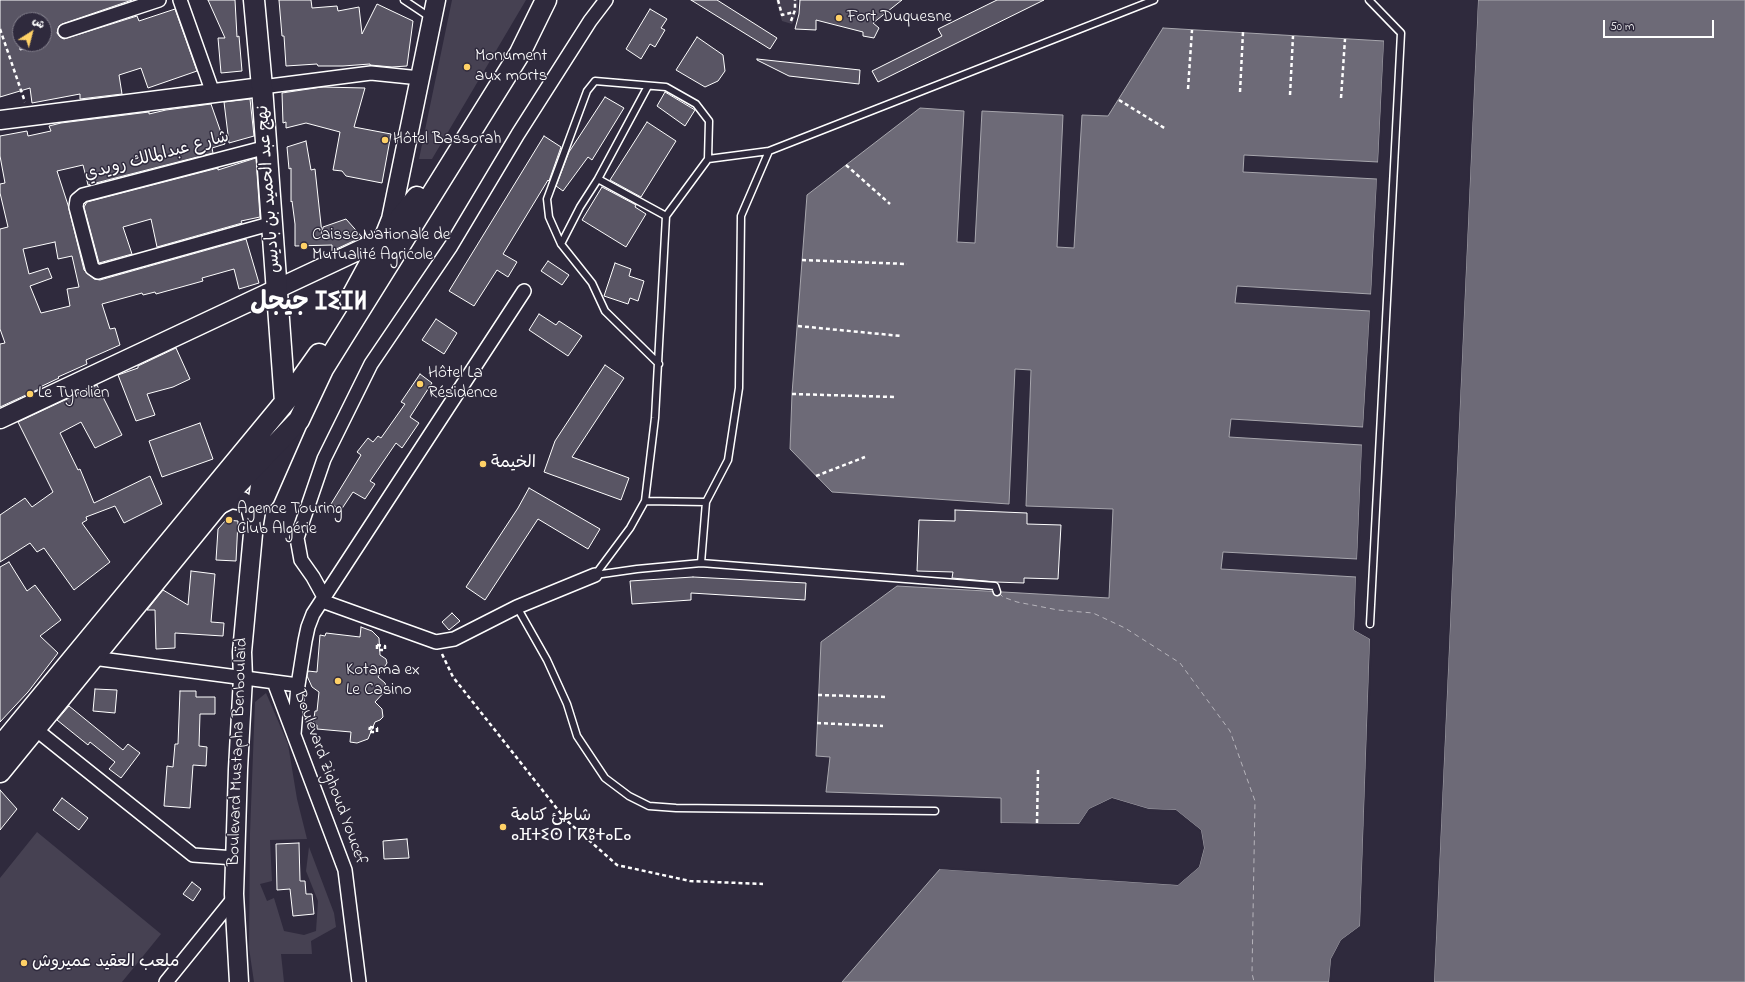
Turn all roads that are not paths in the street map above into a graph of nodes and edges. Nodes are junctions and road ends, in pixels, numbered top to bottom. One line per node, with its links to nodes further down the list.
1 (159, 0): 11 (street)
2 (180, 0): 15 (street)
3 (254, 0): 14 (main road, نهج عبد الحميد بن باديس)
4 (436, 0): 10 (main road)
5 (546, 0): 19 (main road)
6 (606, 0): 43 (street)
7 (1154, 0): 18 (lane)
8 (1369, 0): 45 (lane)
9 (406, 1): 10 (lane)
10 (432, 19): 12 (main road)
11 (65, 31)
12 (420, 78): 14 (street); 20 (main road)
13 (648, 86): 21 (lane); 22 (lane); 27 (lane)
14 (262, 87): 15 (main road); 17 (main road, نهج عبد الحميد بن باديس)
15 (213, 93): 16 (main road)
16 (0, 120)
17 (267, 146): 25 (main road, نهج عبد الحميد بن باديس); 25 (street, شارع عبدالمالك رويدي)
18 (769, 151): 21 (lane); 37 (lane)
19 (455, 154): 23 (main road); 26 (main road)
20 (404, 156): 23 (main road); 26 (main road)
21 (708, 159): 24 (lane)
22 (598, 179): 24 (lane); 27 (lane)
23 (405, 210): 26 (main road)
24 (666, 216): 30 (lane)
25 (273, 223): 28 (main road, نهج عبد الحميد بن باديس)
26 (391, 242): 28 (main road); 31 (main road); 34 (main road)
27 (561, 244): 30 (lane)
28 (278, 289): 31 (main road, نهج عبد الحميد بن باديس); 33 (main road)
29 (524, 291): 43 (street)
30 (659, 364): 36 (lane)
31 (289, 397): 32 (main road); 34 (main road, نهج عبد الحميد بن باديس)
32 (272, 418): 35 (main road); 50 (main road)
33 (0, 419)
34 (299, 420): 35 (main road); 39 (main road)
35 (265, 456): 38 (main road); 39 (main road)
36 (645, 501): 37 (lane); 41 (lane)
37 (706, 502): 40 (lane)
38 (217, 506): 39 (main road); 46 (main road)
39 (254, 523): 47 (main road, Boulevard Mustapha Benboulaïd)
40 (701, 563): 41 (lane); 42 (lane)
41 (595, 575): 44 (street)
42 (997, 592)
43 (323, 599): 44 (street); 49 (street)
44 (517, 607): 54 (lane)
45 (1370, 624)
46 (93, 658): 47 (street); 50 (main road)
47 (243, 678): 48 (street); 55 (main road, Boulevard Mustapha Benboulaïd)
48 (274, 682): 49 (street); 51 (street, Boulevard Zighoud Youcef)
49 (298, 685): 51 (street)
50 (29, 724): 52 (main road); 53 (main road); 55 (street)
51 (294, 734): 59 (street, Boulevard Zighoud Youcef)
52 (0, 747)
53 (0, 772)
54 (935, 810)
55 (235, 858): 56 (main road, Boulevard Mustapha Benboulaïd)
56 (234, 898): 57 (street); 58 (main road, Boulevard Mustapha Benboulaïd)
57 (166, 982)
58 (239, 982)
59 (359, 982)

